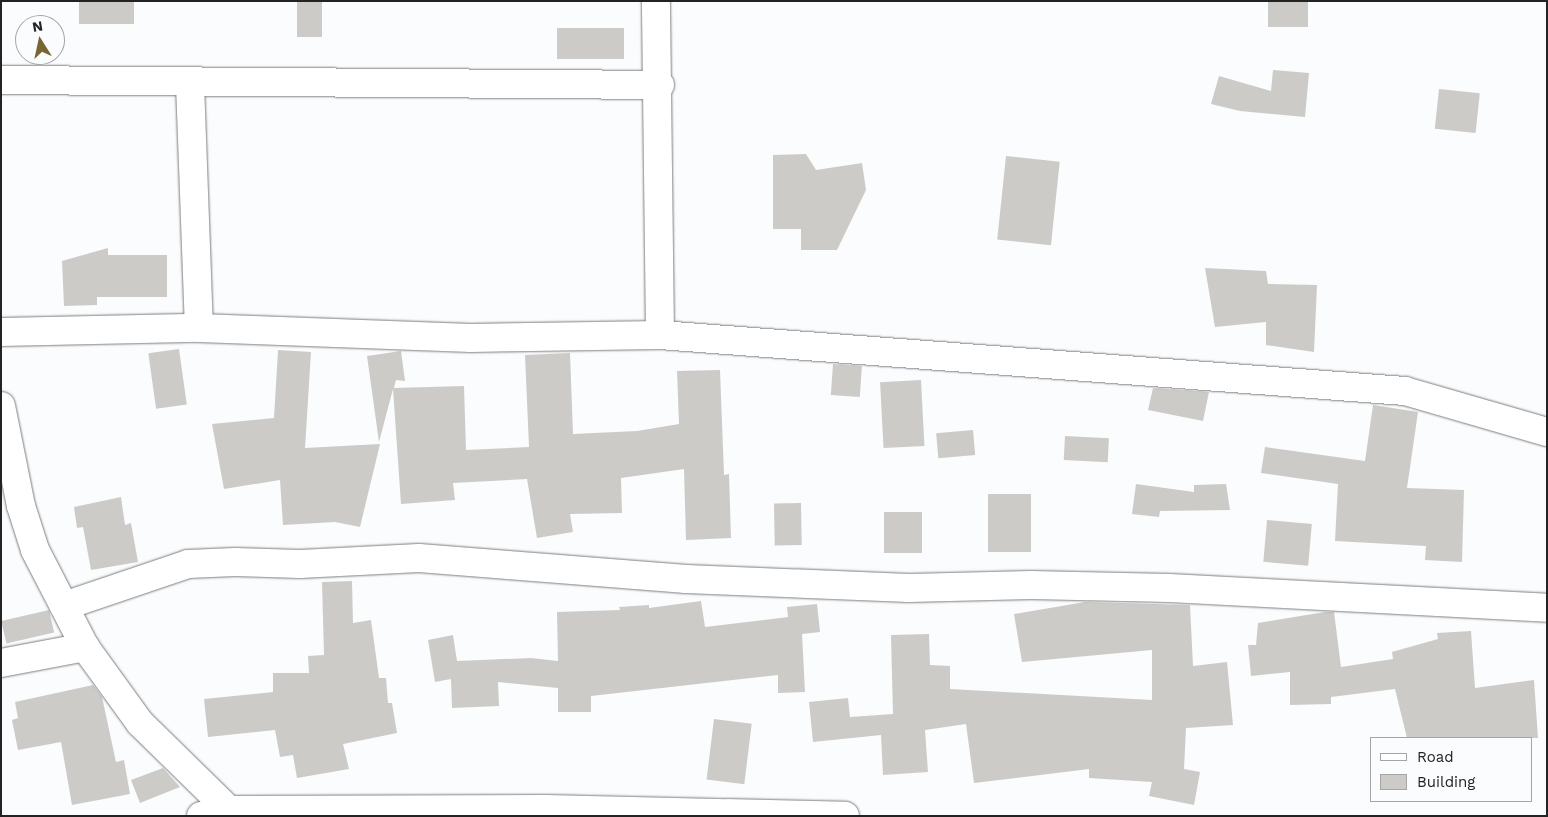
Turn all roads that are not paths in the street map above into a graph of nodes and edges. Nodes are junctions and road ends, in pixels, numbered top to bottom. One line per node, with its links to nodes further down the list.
1 (656, 1): 4 (street)
2 (1, 80): 3 (street)
3 (190, 84): 4 (street); 5 (street)
4 (660, 85): 7 (street)
5 (199, 328): 6 (street); 7 (street)
6 (1, 332)
7 (660, 335): 9 (street)
8 (1, 406): 10 (street)
9 (1547, 432)
10 (11, 505): 11 (street)
11 (64, 606): 12 (street); 13 (street)
12 (1547, 608)
13 (86, 647): 14 (street); 15 (street)
14 (1, 663)
15 (233, 813): 16 (street); 17 (street)
16 (201, 816)
17 (845, 816)

